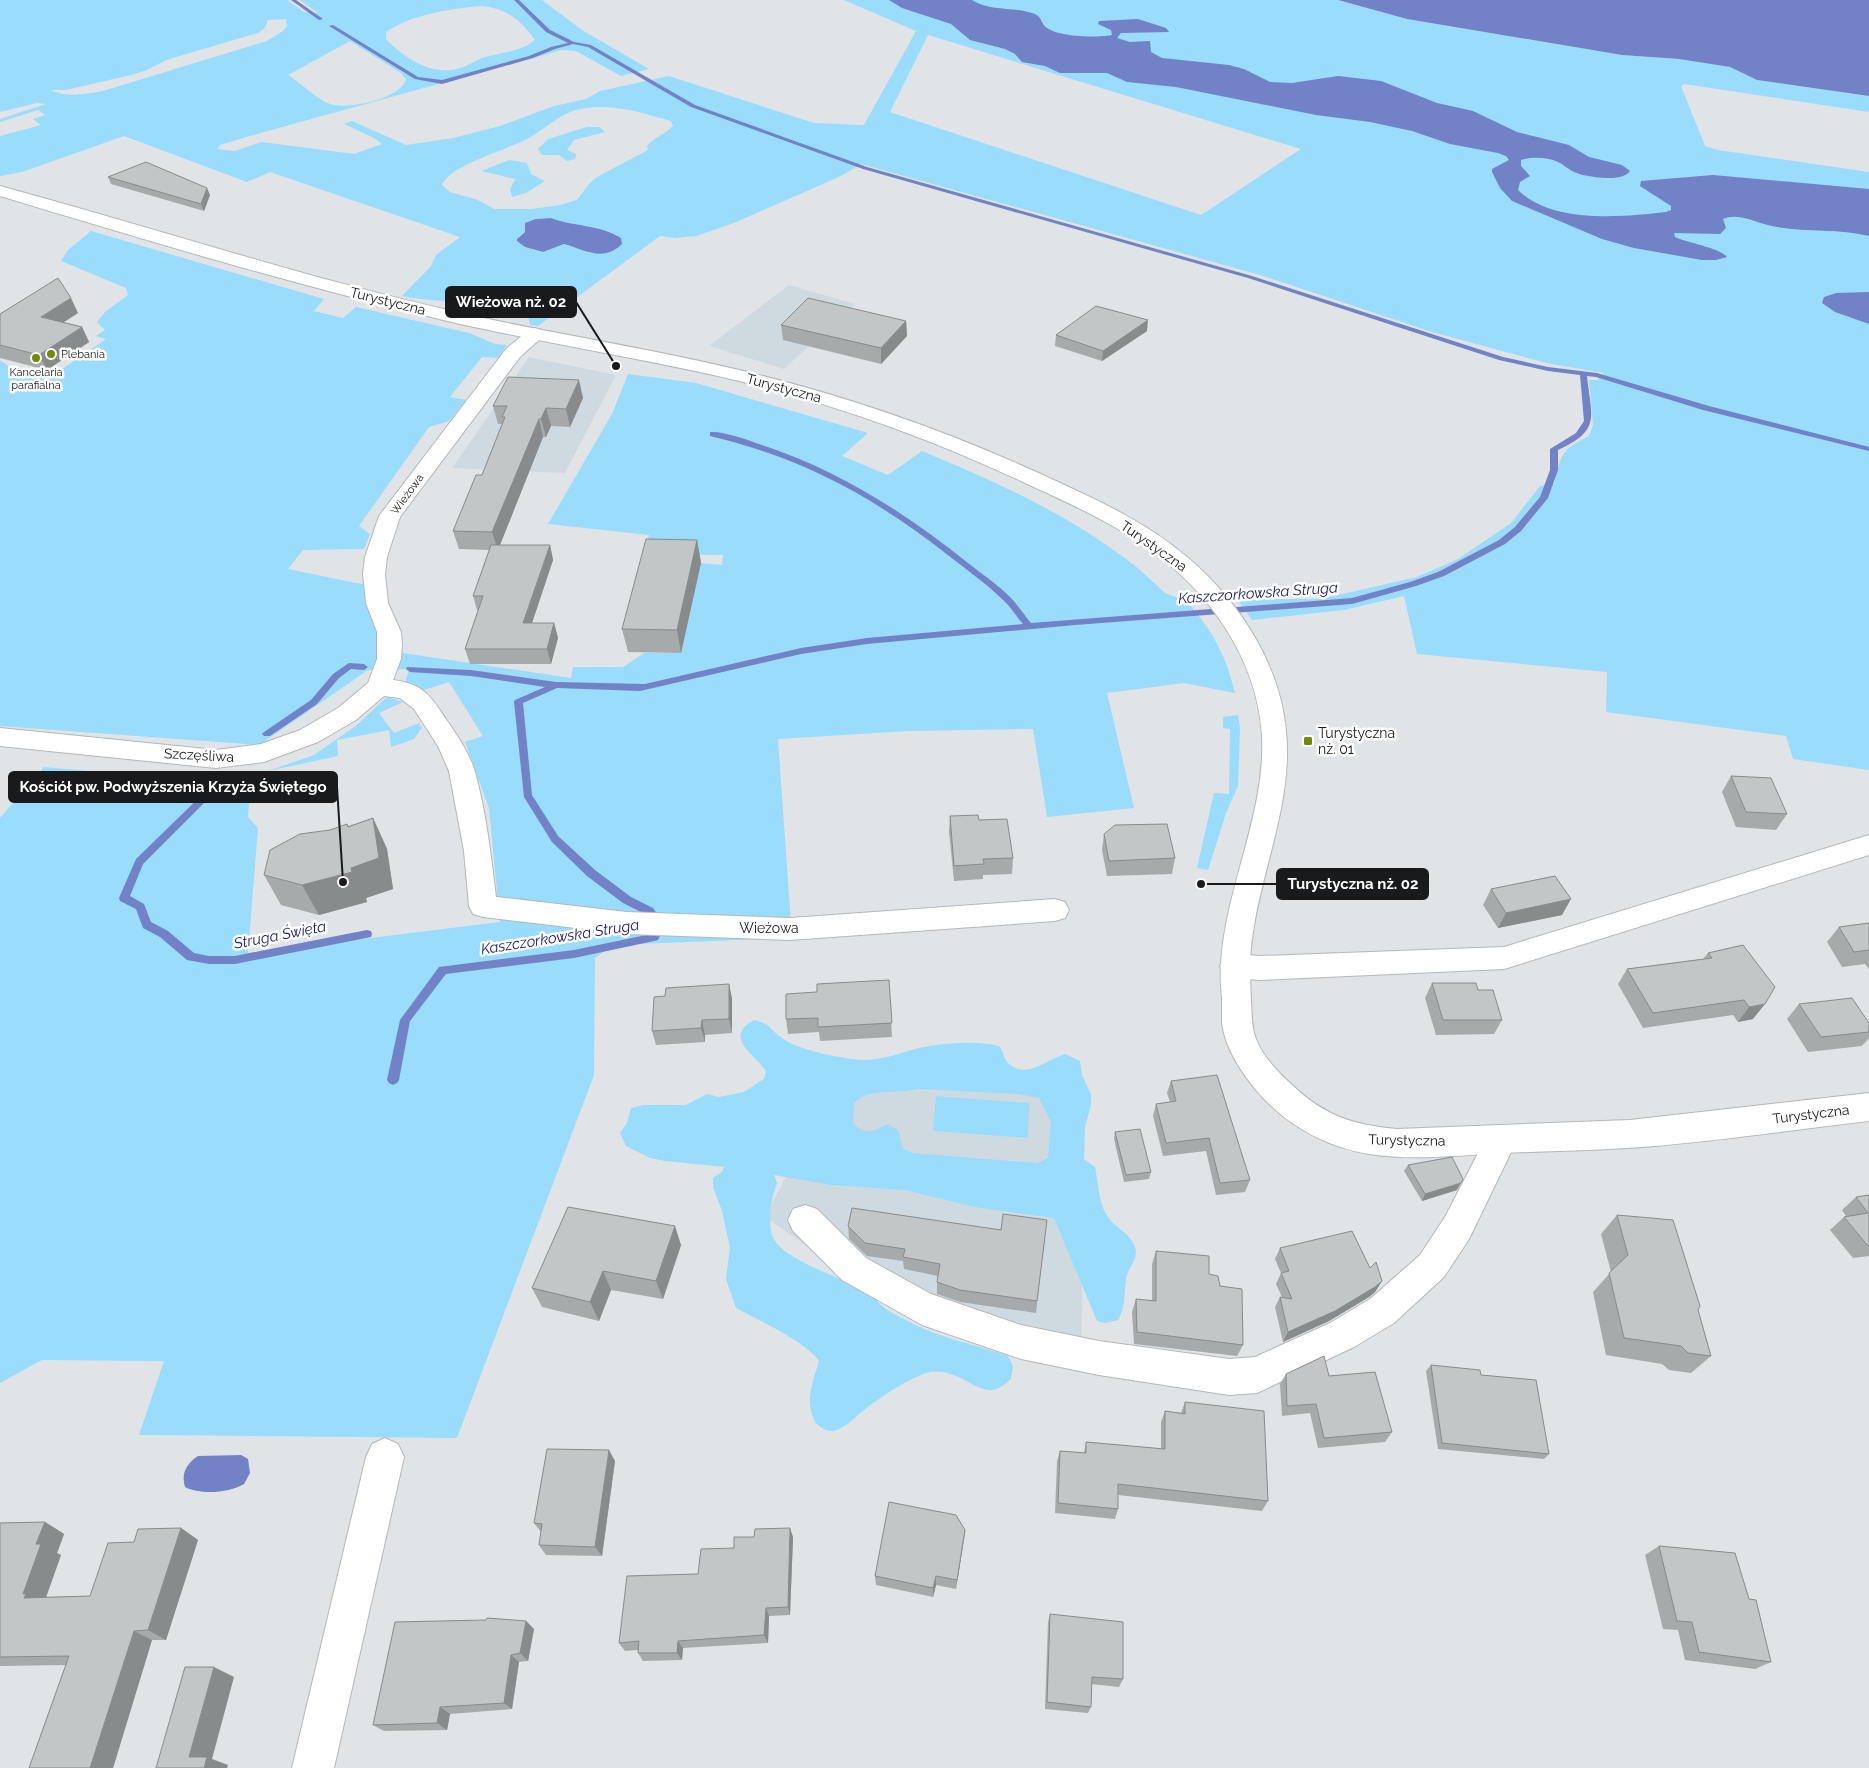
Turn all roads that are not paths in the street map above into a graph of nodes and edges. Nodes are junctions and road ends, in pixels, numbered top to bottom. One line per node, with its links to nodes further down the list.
1 (0, 191): 2 (street, Turystyczna)
2 (535, 334): 3 (street, Wieżowa); 7 (street, Turystyczna)
3 (379, 688): 4 (street, Szczęśliwa); 6 (street, Wieżowa)
4 (0, 737)
5 (1869, 845): 7 (street)
6 (1056, 910)
7 (1234, 966): 9 (street, Turystyczna)
8 (1869, 1107): 9 (street, Turystyczna)
9 (1502, 1140): 10 (street)
10 (805, 1220)
11 (386, 1457): 12 (street)
12 (313, 1768)

